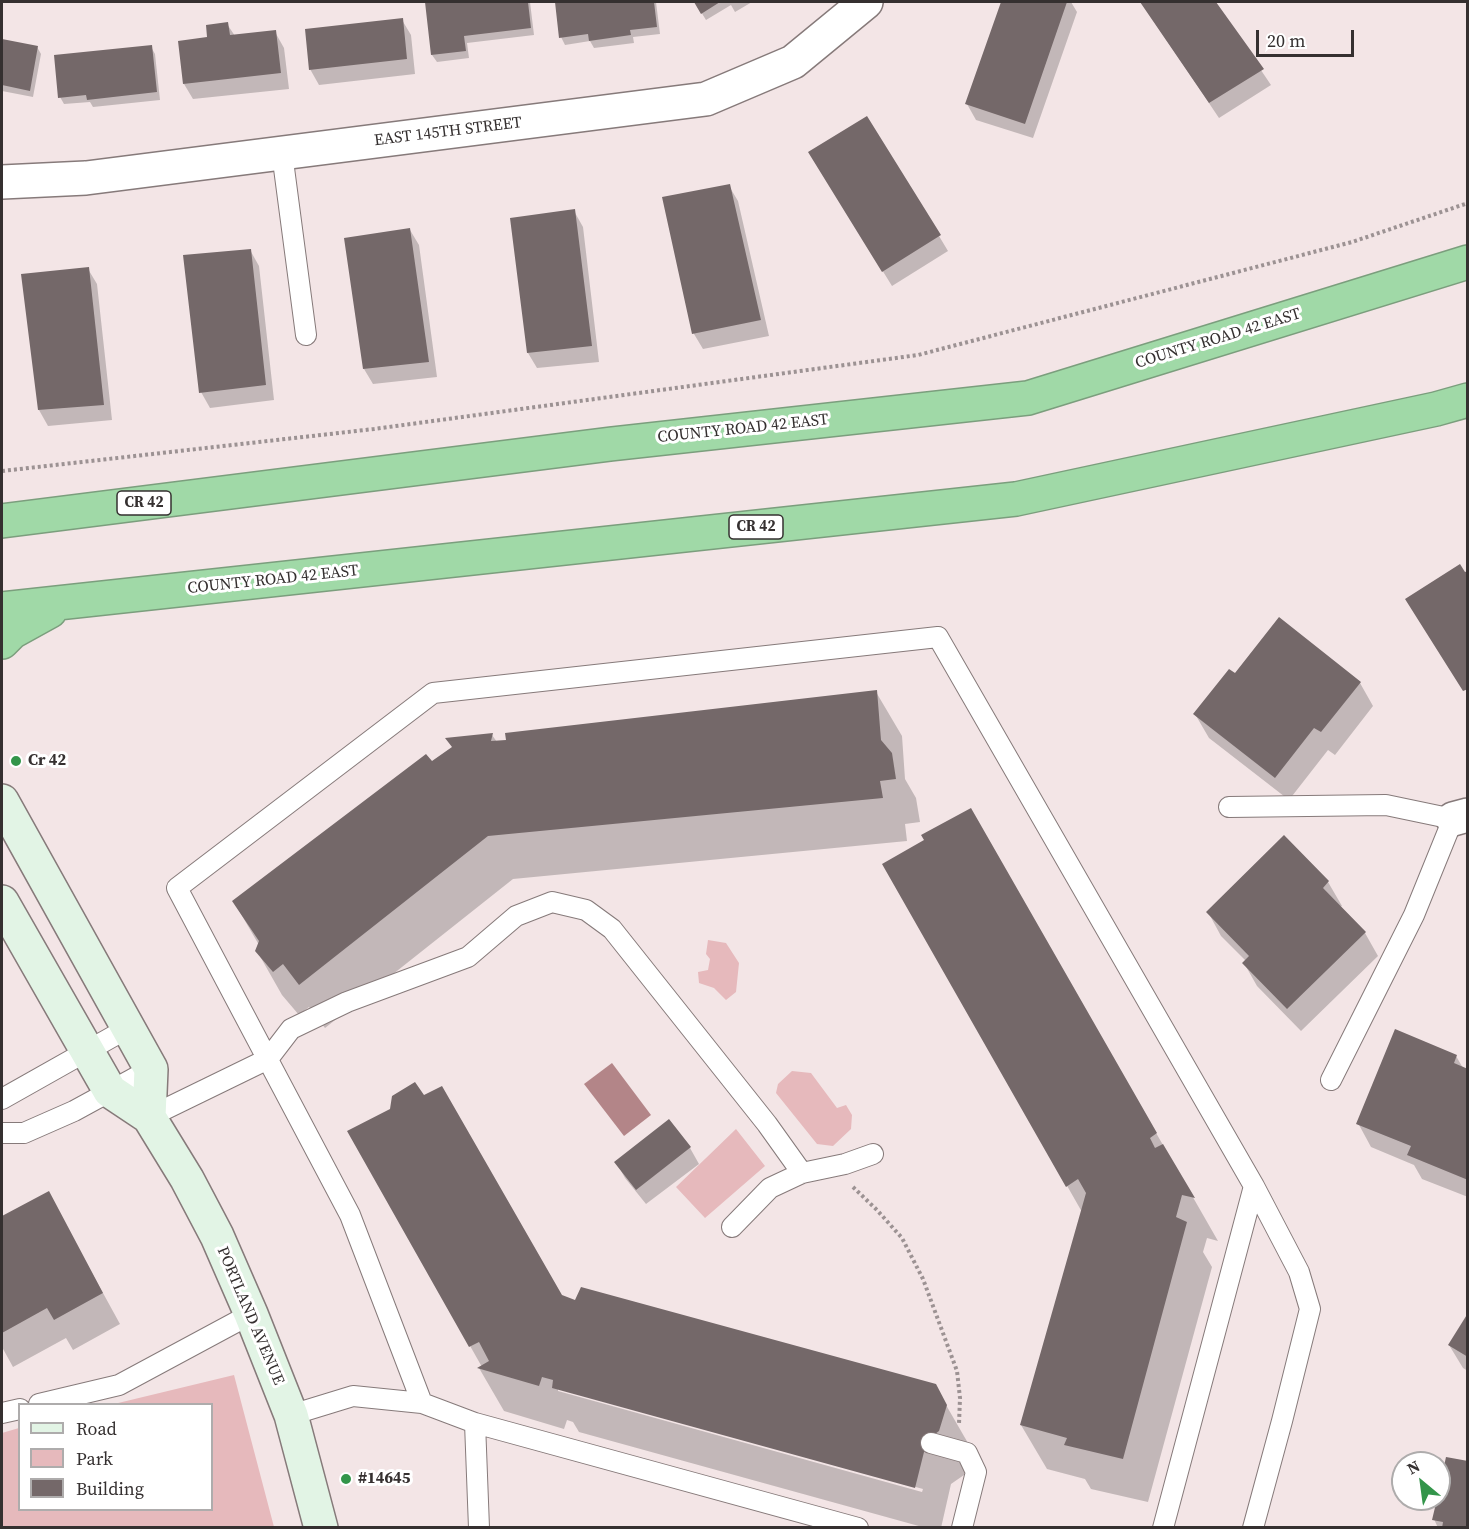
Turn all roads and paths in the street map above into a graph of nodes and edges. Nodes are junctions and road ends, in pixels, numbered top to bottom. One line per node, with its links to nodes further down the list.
1 (866, 2): 2 (street, EAST 145TH STREET)
2 (282, 153): 3 (street, EAST 145TH STREET); 6 (lane)
3 (2, 182)
4 (1467, 203): 8 (path)
5 (1467, 262): 9 (highway, COUNTY ROAD 42 EAST / CR 42)
6 (306, 335)
7 (1467, 400): 10 (highway, COUNTY ROAD 42 EAST / CR 42)
8 (2, 471)
9 (2, 521)
10 (70, 602): 11 (highway, COUNTY ROAD 42 EAST / CR 42); 12 (highway)
11 (2, 609)
12 (2, 642)
13 (2, 801): 17 (street)
14 (1229, 807): 15 (lane)
15 (1460, 817): 21 (lane)
16 (2, 902): 18 (street, PORTLAND AVENUE)
17 (128, 1028): 18 (lane); 20 (street)
18 (88, 1052): 22 (street, PORTLAND AVENUE); 23 (lane)
19 (268, 1059): 24 (lane); 28 (lane); 29 (lane); 33 (lane)
20 (151, 1069): 22 (lane); 24 (street)
21 (1331, 1080)
22 (110, 1091): 24 (street, PORTLAND AVENUE); 25 (lane)
23 (2, 1099)
24 (149, 1117): 31 (street, PORTLAND AVENUE)
25 (2, 1133)
26 (873, 1154): 27 (lane)
27 (832, 1167): 28 (lane); 39 (path)
28 (802, 1173): 30 (lane)
29 (1254, 1186): 44 (lane); 45 (lane)
30 (732, 1227)
31 (251, 1314): 32 (lane); 36 (street, PORTLAND AVENUE)
32 (43, 1403)
33 (422, 1403): 36 (lane); 37 (lane)
34 (18, 1409): 35 (lane)
35 (2, 1413)
36 (291, 1415): 40 (street, PORTLAND AVENUE)
37 (475, 1423): 41 (lane); 42 (lane)
38 (931, 1443): 39 (lane)
39 (952, 1448): 43 (lane)
40 (321, 1527)
41 (479, 1527)
42 (858, 1527)
43 (962, 1527)
44 (1163, 1527)
45 (1253, 1527)

